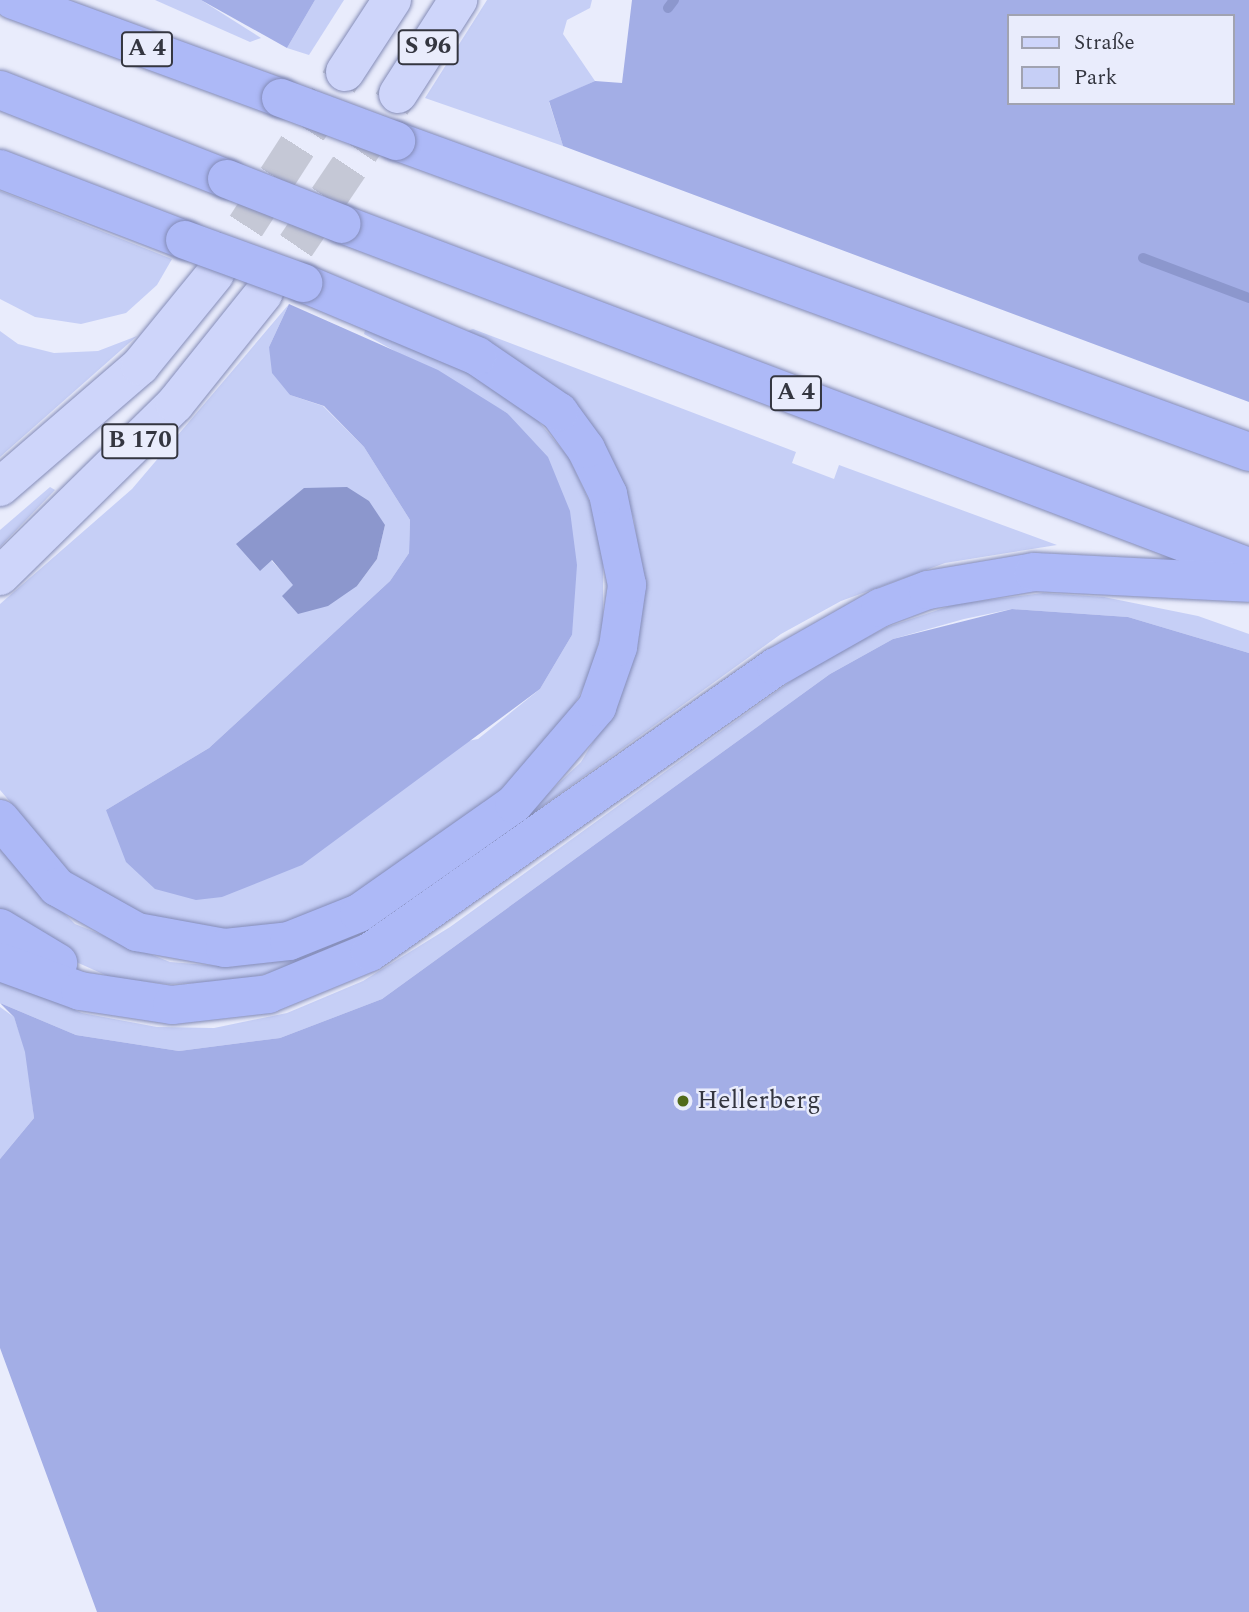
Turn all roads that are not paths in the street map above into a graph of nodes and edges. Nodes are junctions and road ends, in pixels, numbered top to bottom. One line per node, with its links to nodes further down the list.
1 (13, 0): 10 (highway, A 4, bridge)
2 (392, 0): 4 (main road, S 96)
3 (458, 0): 6 (main road, S 96)
4 (345, 72)
5 (0, 90): 12 (highway, A 4, bridge)
6 (398, 94)
7 (0, 169): 15 (highway, bridge)
8 (215, 274): 11 (main road, B 170)
9 (264, 293): 13 (main road, B 170)
10 (1249, 452)
11 (0, 487)
12 (1249, 567)
13 (0, 576)
14 (1249, 583): 18 (highway)
15 (0, 819)
16 (0, 928): 18 (highway)
17 (0, 962): 18 (highway)
18 (128, 1000)

